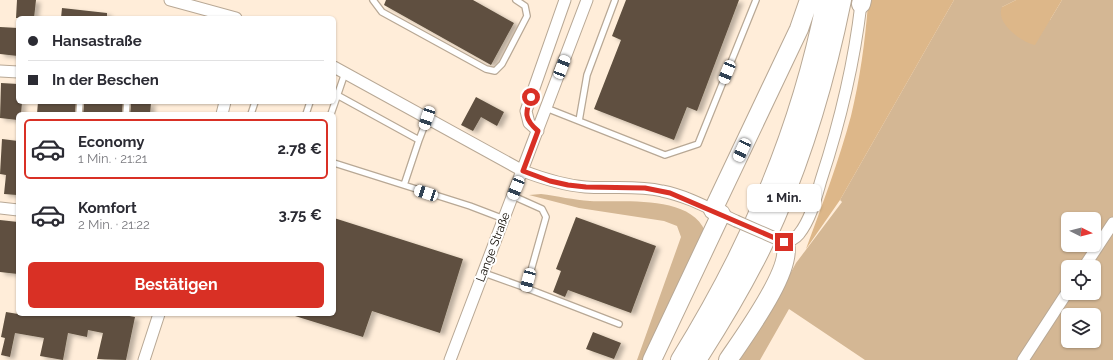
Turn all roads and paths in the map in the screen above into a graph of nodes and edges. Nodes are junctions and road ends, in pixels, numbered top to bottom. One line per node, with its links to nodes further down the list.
1 (170, 0): 12 (street)
2 (373, 0): 3 (lane)
3 (516, 0)
4 (565, 0): 23 (street)
5 (587, 0): 20 (street, Lange Straße)
6 (615, 0): 22 (lane)
7 (756, 0): 22 (lane)
8 (809, 0): 31 (highway)
9 (826, 0): 44 (highway)
10 (842, 0): 45 (highway)
11 (862, 2): 34 (street)
12 (195, 3): 13 (street)
13 (231, 16)
14 (336, 68): 17 (street)
15 (0, 71): 16 (street)
16 (16, 72)
17 (345, 73): 18 (lane); 21 (street)
18 (336, 96)
19 (336, 98): 24 (lane)
20 (546, 108): 22 (lane); 23 (street, Lange Straße)
21 (427, 118): 24 (lane); 26 (street)
22 (579, 121)
23 (538, 131): 26 (street, Lange Straße)
24 (420, 140): 27 (lane)
25 (336, 164): 27 (lane)
26 (523, 171): 28 (street, Lange Straße); 31 (street)
27 (404, 186): 32 (lane)
28 (513, 196): 32 (street, Lange Straße); 37 (lane)
29 (0, 208): 30 (street)
30 (16, 210)
31 (723, 215): 34 (street, bridge); 43 (highway)
32 (504, 219): 36 (street, Lange Straße)
33 (1113, 223): 35 (street)
34 (784, 242): 46 (highway)
35 (1089, 260)
36 (484, 273): 37 (lane); 42 (street, Lange Straße)
37 (526, 288): 40 (lane)
38 (1063, 300): 47 (street)
39 (158, 316): 41 (street)
40 (619, 324)
41 (144, 360)
42 (450, 360)
43 (652, 360)
44 (680, 360)
45 (697, 360)
46 (728, 360)
47 (1023, 360)

